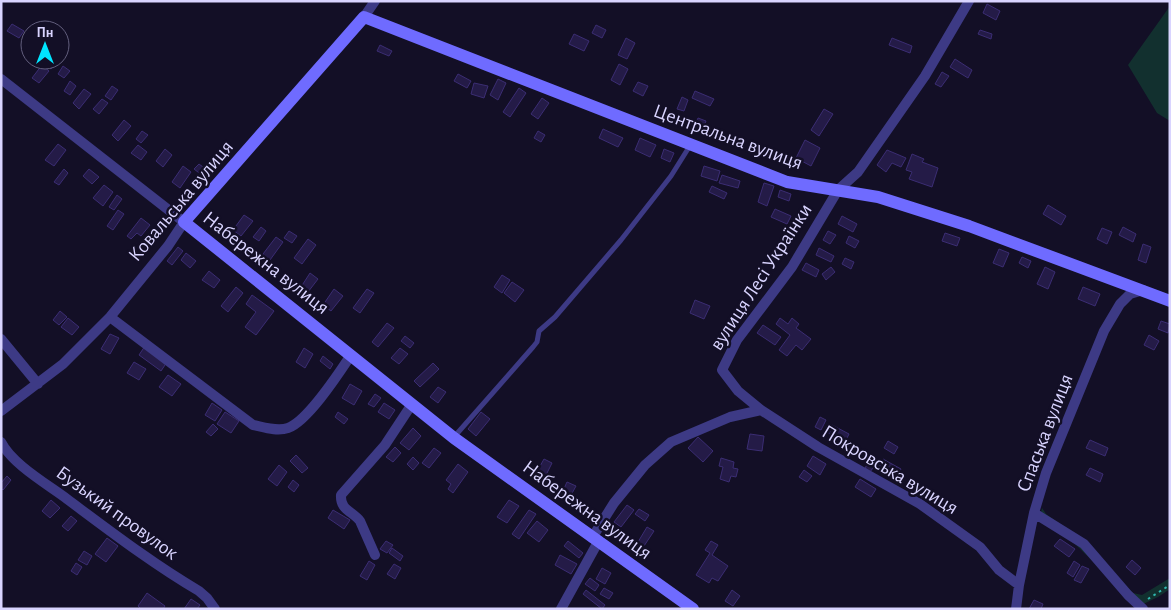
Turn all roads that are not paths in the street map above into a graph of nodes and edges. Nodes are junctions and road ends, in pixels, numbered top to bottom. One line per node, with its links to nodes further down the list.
1 (375, 1): 3 (street, Ковальська вулиця)
2 (969, 1): 6 (street, вулиця Лесі Українки)
3 (364, 18): 5 (street, Центральна вулиця); 7 (street, Ковальська вулиця)
4 (1, 79): 7 (street, Набережна вулиця)
5 (691, 144): 6 (street, Центральна вулиця); 17 (lane)
6 (838, 190): 8 (street, Центральна вулиця); 15 (street, вулиця Лесі Українки)
7 (184, 222): 10 (street, Ковальська вулиця); 12 (street, Набережна вулиця)
8 (1143, 290): 9 (street, Центральна вулиця); 19 (street, Спаська вулиця)
9 (1170, 301)
10 (110, 317): 12 (street); 13 (street, Ковальська вулиця)
11 (1, 339): 13 (street)
12 (351, 354): 14 (street, Набережна вулиця)
13 (38, 384): 16 (street, Ковальська вулиця)
14 (412, 404): 17 (street, Набережна вулиця); 21 (street)
15 (761, 410): 20 (street); 22 (street, Покровська вулиця)
16 (1, 411)
17 (454, 438): 20 (street, Набережна вулиця)
18 (1, 442): 24 (street, Бузький провулок)
19 (1034, 513): 22 (street, Спаська вулиця); 23 (street)
20 (595, 540): 25 (street); 26 (street, Набережна вулиця)
21 (375, 555)
22 (1019, 585): 27 (street, Спаська вулиця)
23 (1140, 607)
24 (215, 609)
25 (561, 609)
26 (693, 609)
27 (1016, 609)

